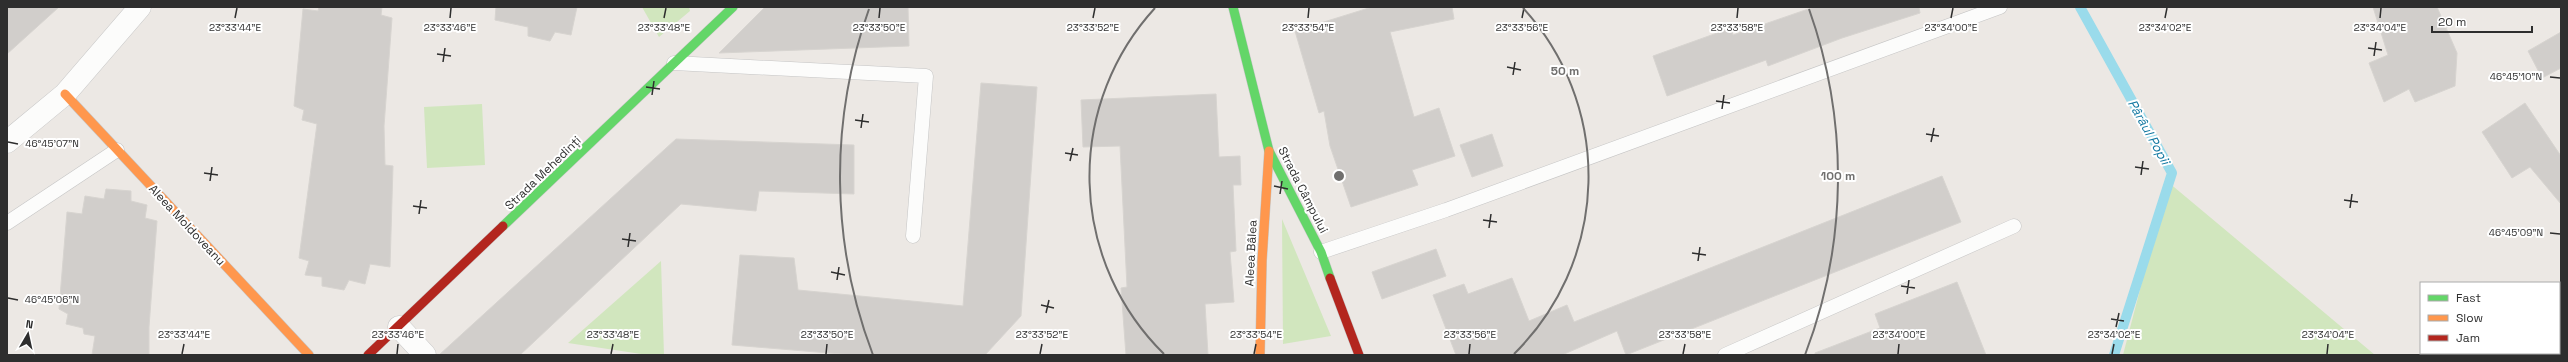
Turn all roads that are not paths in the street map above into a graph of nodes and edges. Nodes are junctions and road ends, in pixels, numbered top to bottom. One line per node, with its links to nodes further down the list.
1 (140, 7): 6 (street)
2 (733, 7): 5 (street, Strada Mehedinți)
3 (1233, 7): 9 (street, Strada Câmpului)
4 (2000, 7): 13 (lane)
5 (674, 64): 12 (lane); 14 (street, Strada Mehedinți)
6 (65, 94): 7 (street); 8 (street, Aleea Moldoveanu)
7 (7, 142)
8 (117, 150): 10 (lane); 15 (street, Aleea Moldoveanu)
9 (1269, 152): 13 (street, Strada Câmpului); 18 (street, Aleea Bâlea)
10 (7, 223)
11 (2014, 226): 20 (lane)
12 (913, 236)
13 (1321, 252): 19 (street, Strada Câmpului)
14 (399, 327): 16 (street, Strada Mehedinți); 17 (street)
15 (309, 355)
16 (368, 355)
17 (425, 355)
18 (1260, 355)
19 (1360, 355)
20 (1725, 355)

